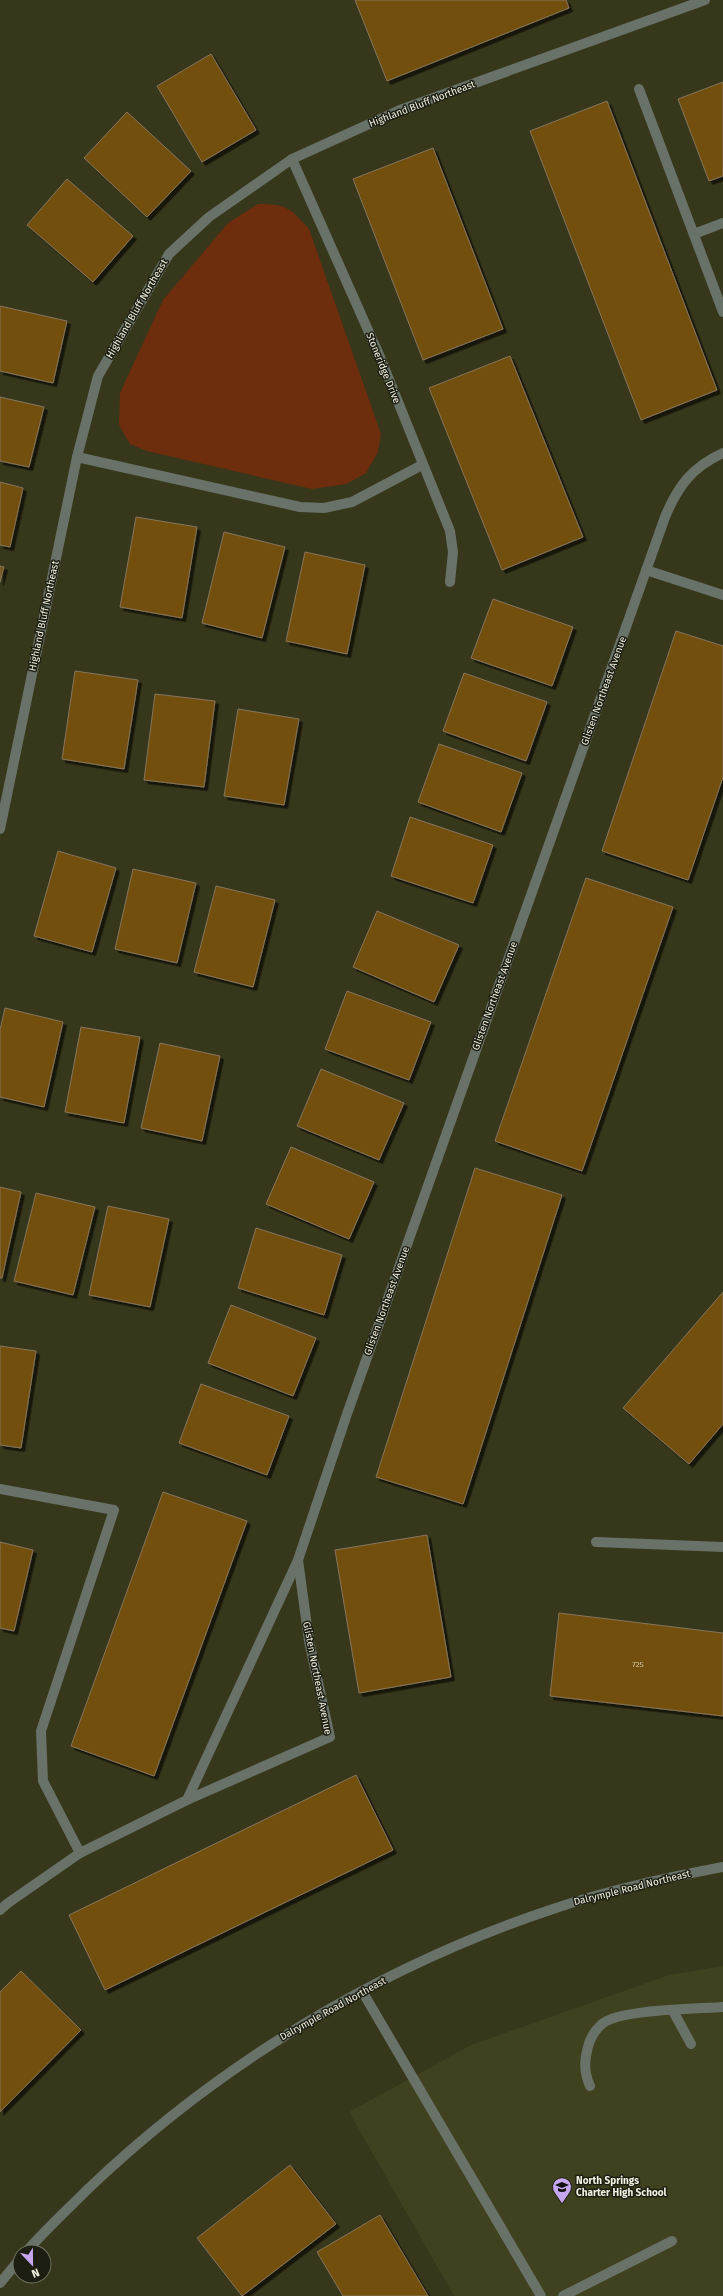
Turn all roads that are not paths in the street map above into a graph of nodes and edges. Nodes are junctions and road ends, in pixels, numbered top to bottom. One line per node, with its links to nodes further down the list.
1 (705, 0): 3 (street, Highland Bluff Northeast)
2 (639, 89): 5 (street)
3 (292, 159): 8 (street, Highland Bluff Northeast); 9 (street, Stoneridge Drive)
4 (723, 223): 5 (street)
5 (694, 234): 6 (street)
6 (723, 312)
7 (723, 453): 10 (street, Glisten Northeast Avenue)
8 (77, 457): 9 (street); 13 (street, Highland Bluff Northeast)
9 (422, 465): 11 (street, Stoneridge Drive)
10 (646, 570): 12 (street); 17 (street, Glisten Northeast Avenue)
11 (450, 582)
12 (723, 595)
13 (0, 829)
14 (0, 1489): 19 (street)
15 (596, 1542): 16 (street)
16 (723, 1547)
17 (298, 1560): 18 (street, Glisten Northeast Avenue); 18 (street, Glisten Northeast Avenue)
18 (188, 1800): 19 (street, Glisten Northeast Avenue)
19 (80, 1853): 21 (street, Glisten Northeast Avenue)
20 (723, 1867): 22 (street, Dalrymple Road Northeast)
21 (0, 1910)
22 (362, 1991): 28 (street, Dalrymple Road Northeast); 31 (street)
23 (723, 2007): 24 (street)
24 (673, 2011): 25 (street); 26 (street)
25 (690, 2044)
26 (590, 2086)
27 (672, 2241): 32 (street)
28 (33, 2244)
29 (12, 2269): 30 (street)
30 (0, 2283)
31 (541, 2296)
32 (563, 2296)

